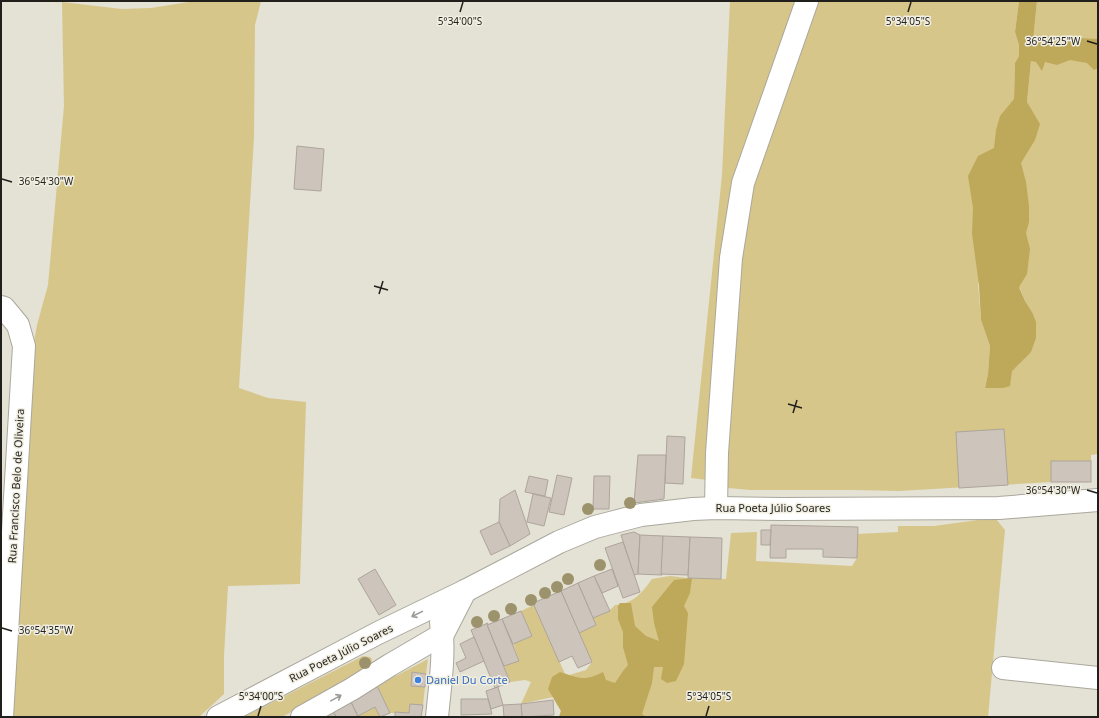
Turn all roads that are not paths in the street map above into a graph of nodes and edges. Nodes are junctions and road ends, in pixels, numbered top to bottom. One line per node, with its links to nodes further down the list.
1 (807, 1): 4 (street)
2 (2, 308): 10 (street, Rua Francisco Belo de Oliveira)
3 (1098, 500): 4 (street, Rua Poeta Júlio Soares)
4 (716, 508): 5 (street, Rua Poeta Júlio Soares)
5 (465, 591): 6 (street, Rua Poeta Júlio Soares); 7 (street)
6 (439, 603): 7 (street); 11 (street, Rua Poeta Júlio Soares, one-way to 11)
7 (443, 634): 12 (street, one-way to 7); 13 (street)
8 (1003, 668): 9 (street)
9 (1098, 678)
10 (2, 717)
11 (218, 717)
12 (302, 717)
13 (437, 717)

